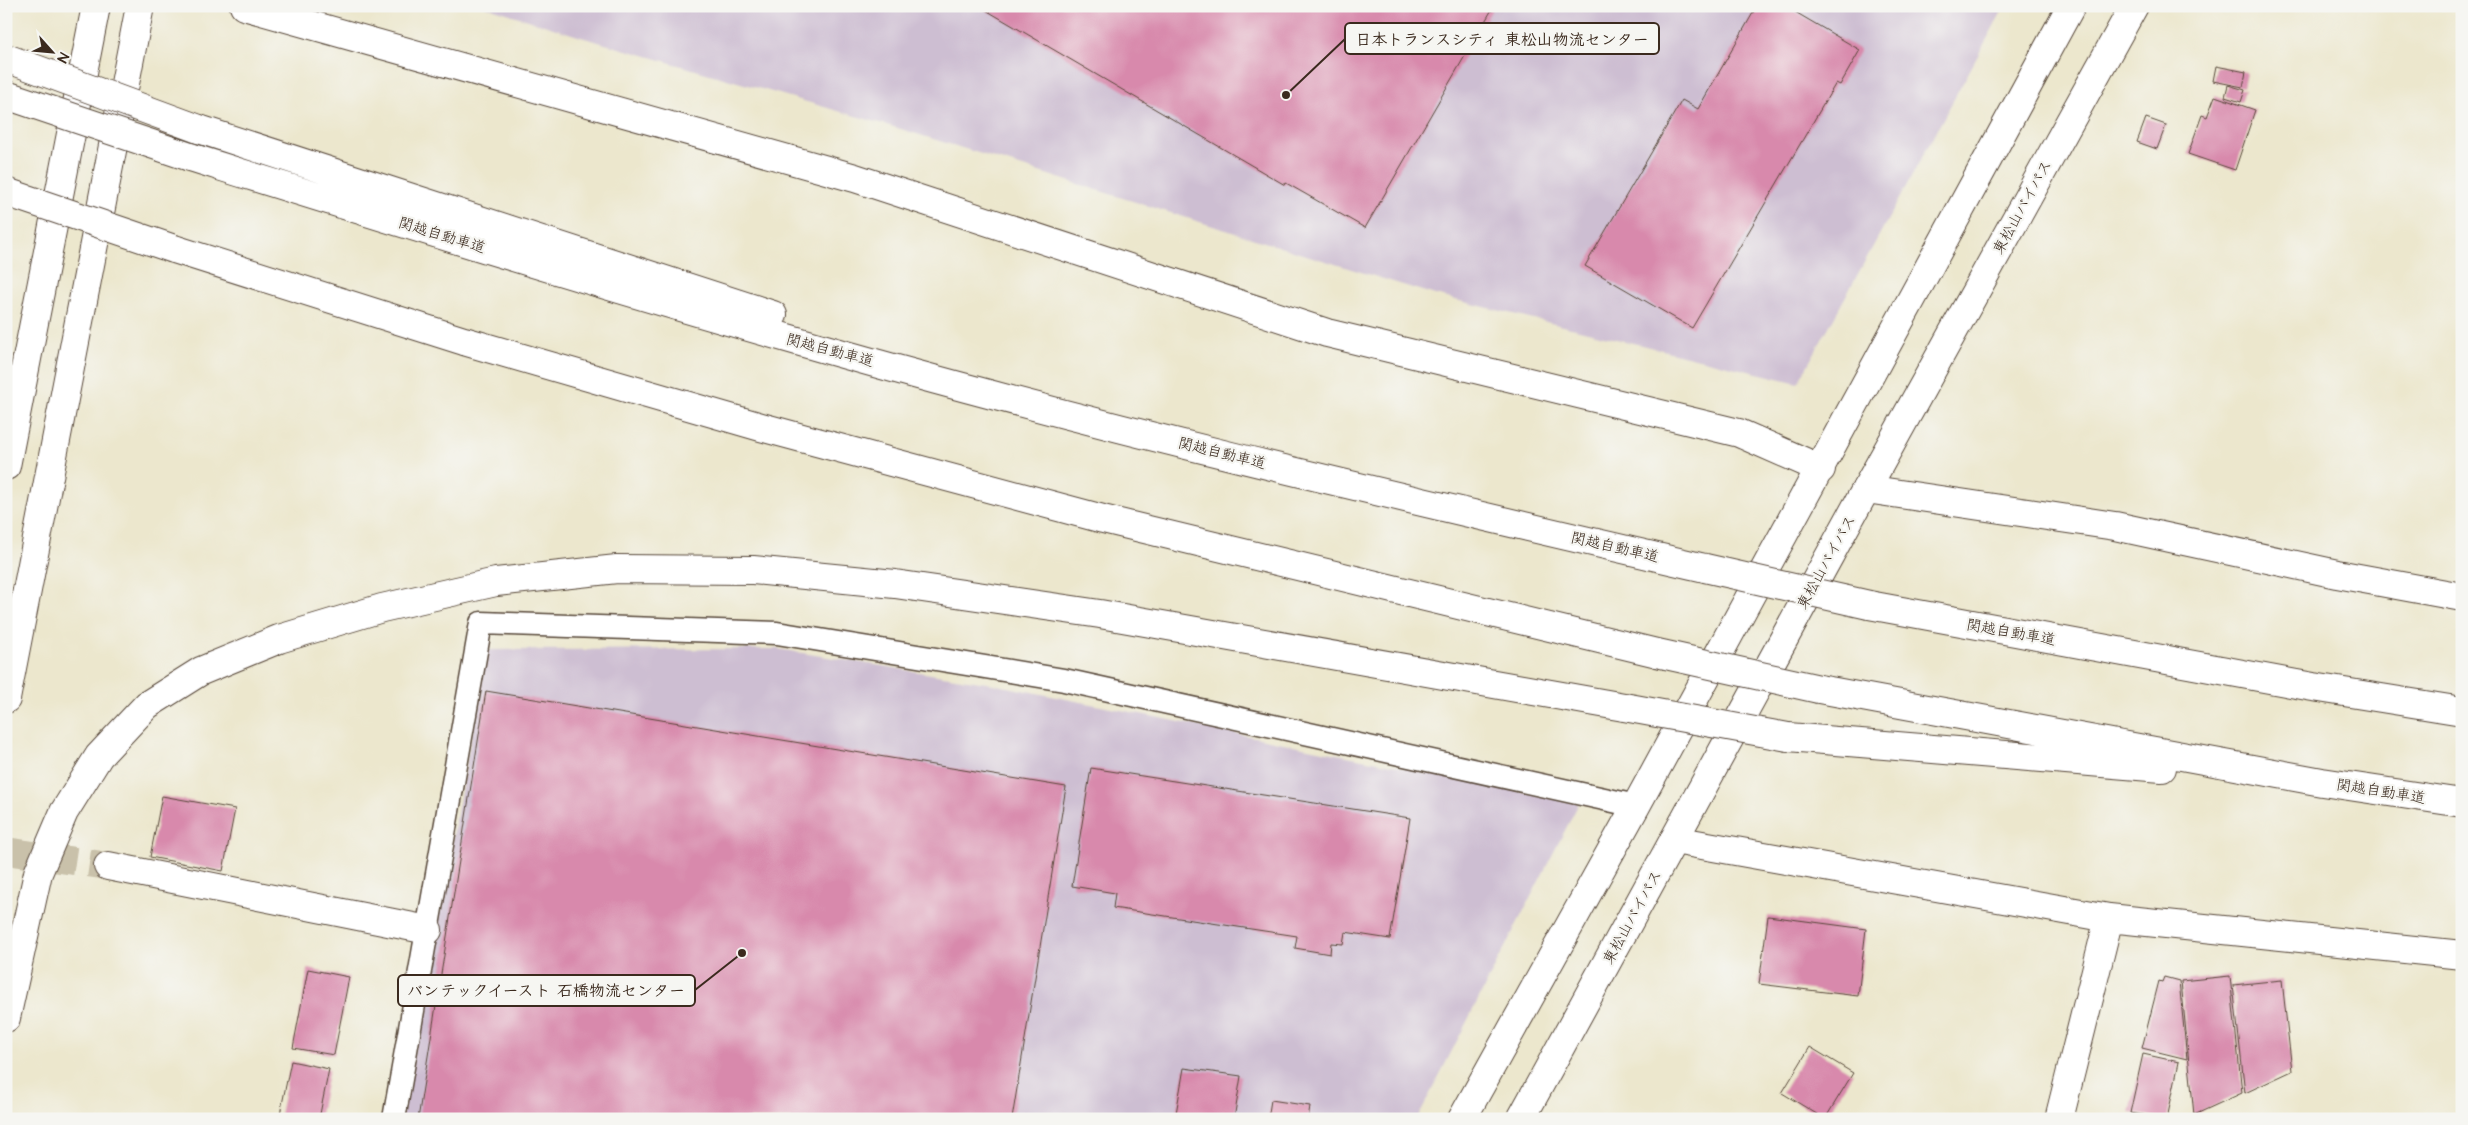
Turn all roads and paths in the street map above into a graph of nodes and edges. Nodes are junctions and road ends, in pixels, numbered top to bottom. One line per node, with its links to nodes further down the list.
1 (96, 6): 10 (main road)
2 (140, 6): 14 (main road)
3 (244, 6): 11 (main road)
4 (2071, 6): 11 (main road)
5 (2134, 6): 12 (main road, 東松山バイパス)
6 (6, 58): 9 (main road, bridge)
7 (6, 95): 9 (main road, 関越自動車道, bridge)
8 (6, 192): 16 (main road, 関越自動車道, bridge)
9 (1126, 429): 15 (main road, 関越自動車道, bridge)
10 (6, 466)
11 (1821, 469): 18 (main road)
12 (1866, 489): 13 (main road); 19 (main road, 東松山バイパス)
13 (2462, 597)
14 (6, 699)
15 (2462, 711)
16 (2322, 782): 17 (main road, 関越自動車道); 24 (main road, bridge)
17 (2462, 803)
18 (1636, 806): 22 (lane); 26 (main road)
19 (1674, 840): 21 (main road); 27 (main road, 東松山バイパス)
20 (108, 866): 22 (main road)
21 (2109, 918): 23 (main road); 28 (main road)
22 (428, 930): 25 (lane)
23 (2462, 955)
24 (6, 1018)
25 (394, 1119)
26 (1462, 1119)
27 (1520, 1119)
28 (2059, 1119)

